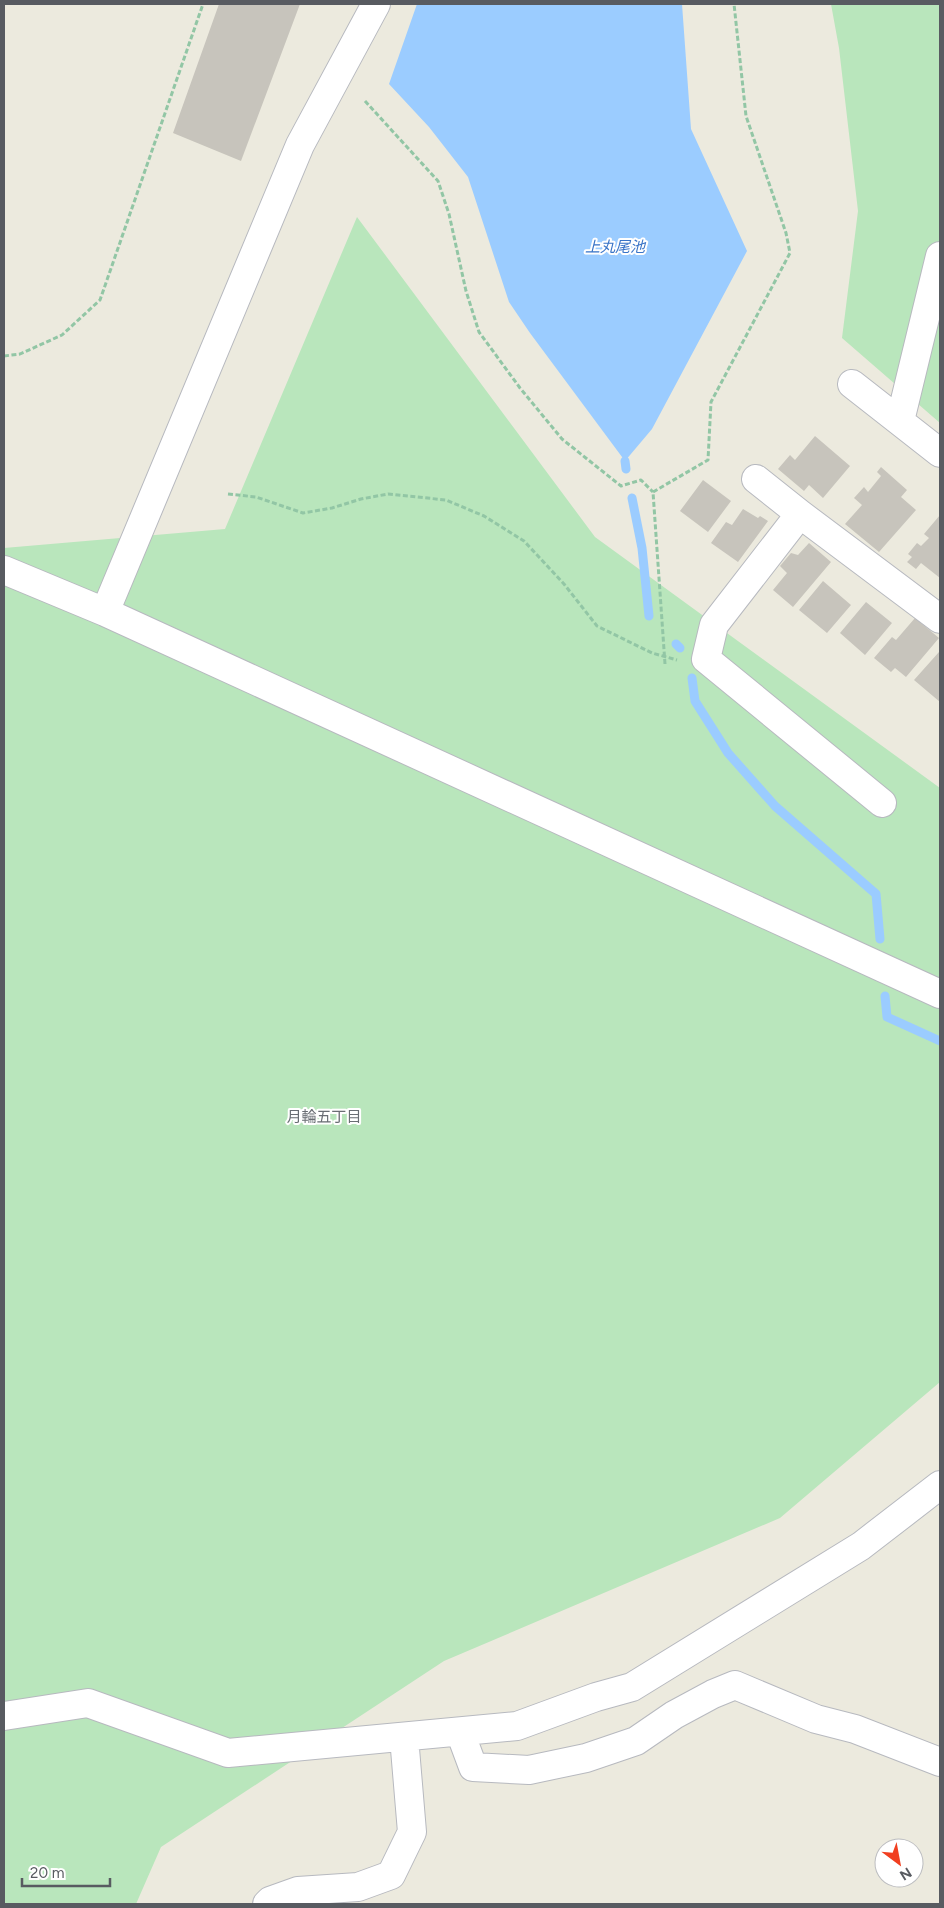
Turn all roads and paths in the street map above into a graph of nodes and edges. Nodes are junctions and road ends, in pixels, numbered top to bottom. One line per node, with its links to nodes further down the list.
1 (203, 4): 6 (path)
2 (376, 4): 15 (street)
3 (734, 4): 11 (path)
4 (365, 100): 11 (path)
5 (940, 256): 8 (street)
6 (4, 356)
7 (852, 384): 8 (street)
8 (900, 421): 9 (street)
9 (940, 453)
10 (756, 479): 13 (street)
11 (653, 492): 17 (path)
12 (228, 494): 17 (path)
13 (800, 514): 16 (street); 18 (street)
14 (4, 570): 15 (street)
15 (105, 612): 21 (street)
16 (940, 619)
17 (665, 656): 18 (path); 19 (path)
18 (706, 659): 20 (street)
19 (665, 664)
20 (882, 803)
21 (940, 994)
22 (940, 1485): 24 (street)
23 (4, 1716): 25 (street)
24 (460, 1732): 25 (street); 26 (street)
25 (404, 1737): 27 (street)
26 (940, 1762)
27 (268, 1904)

